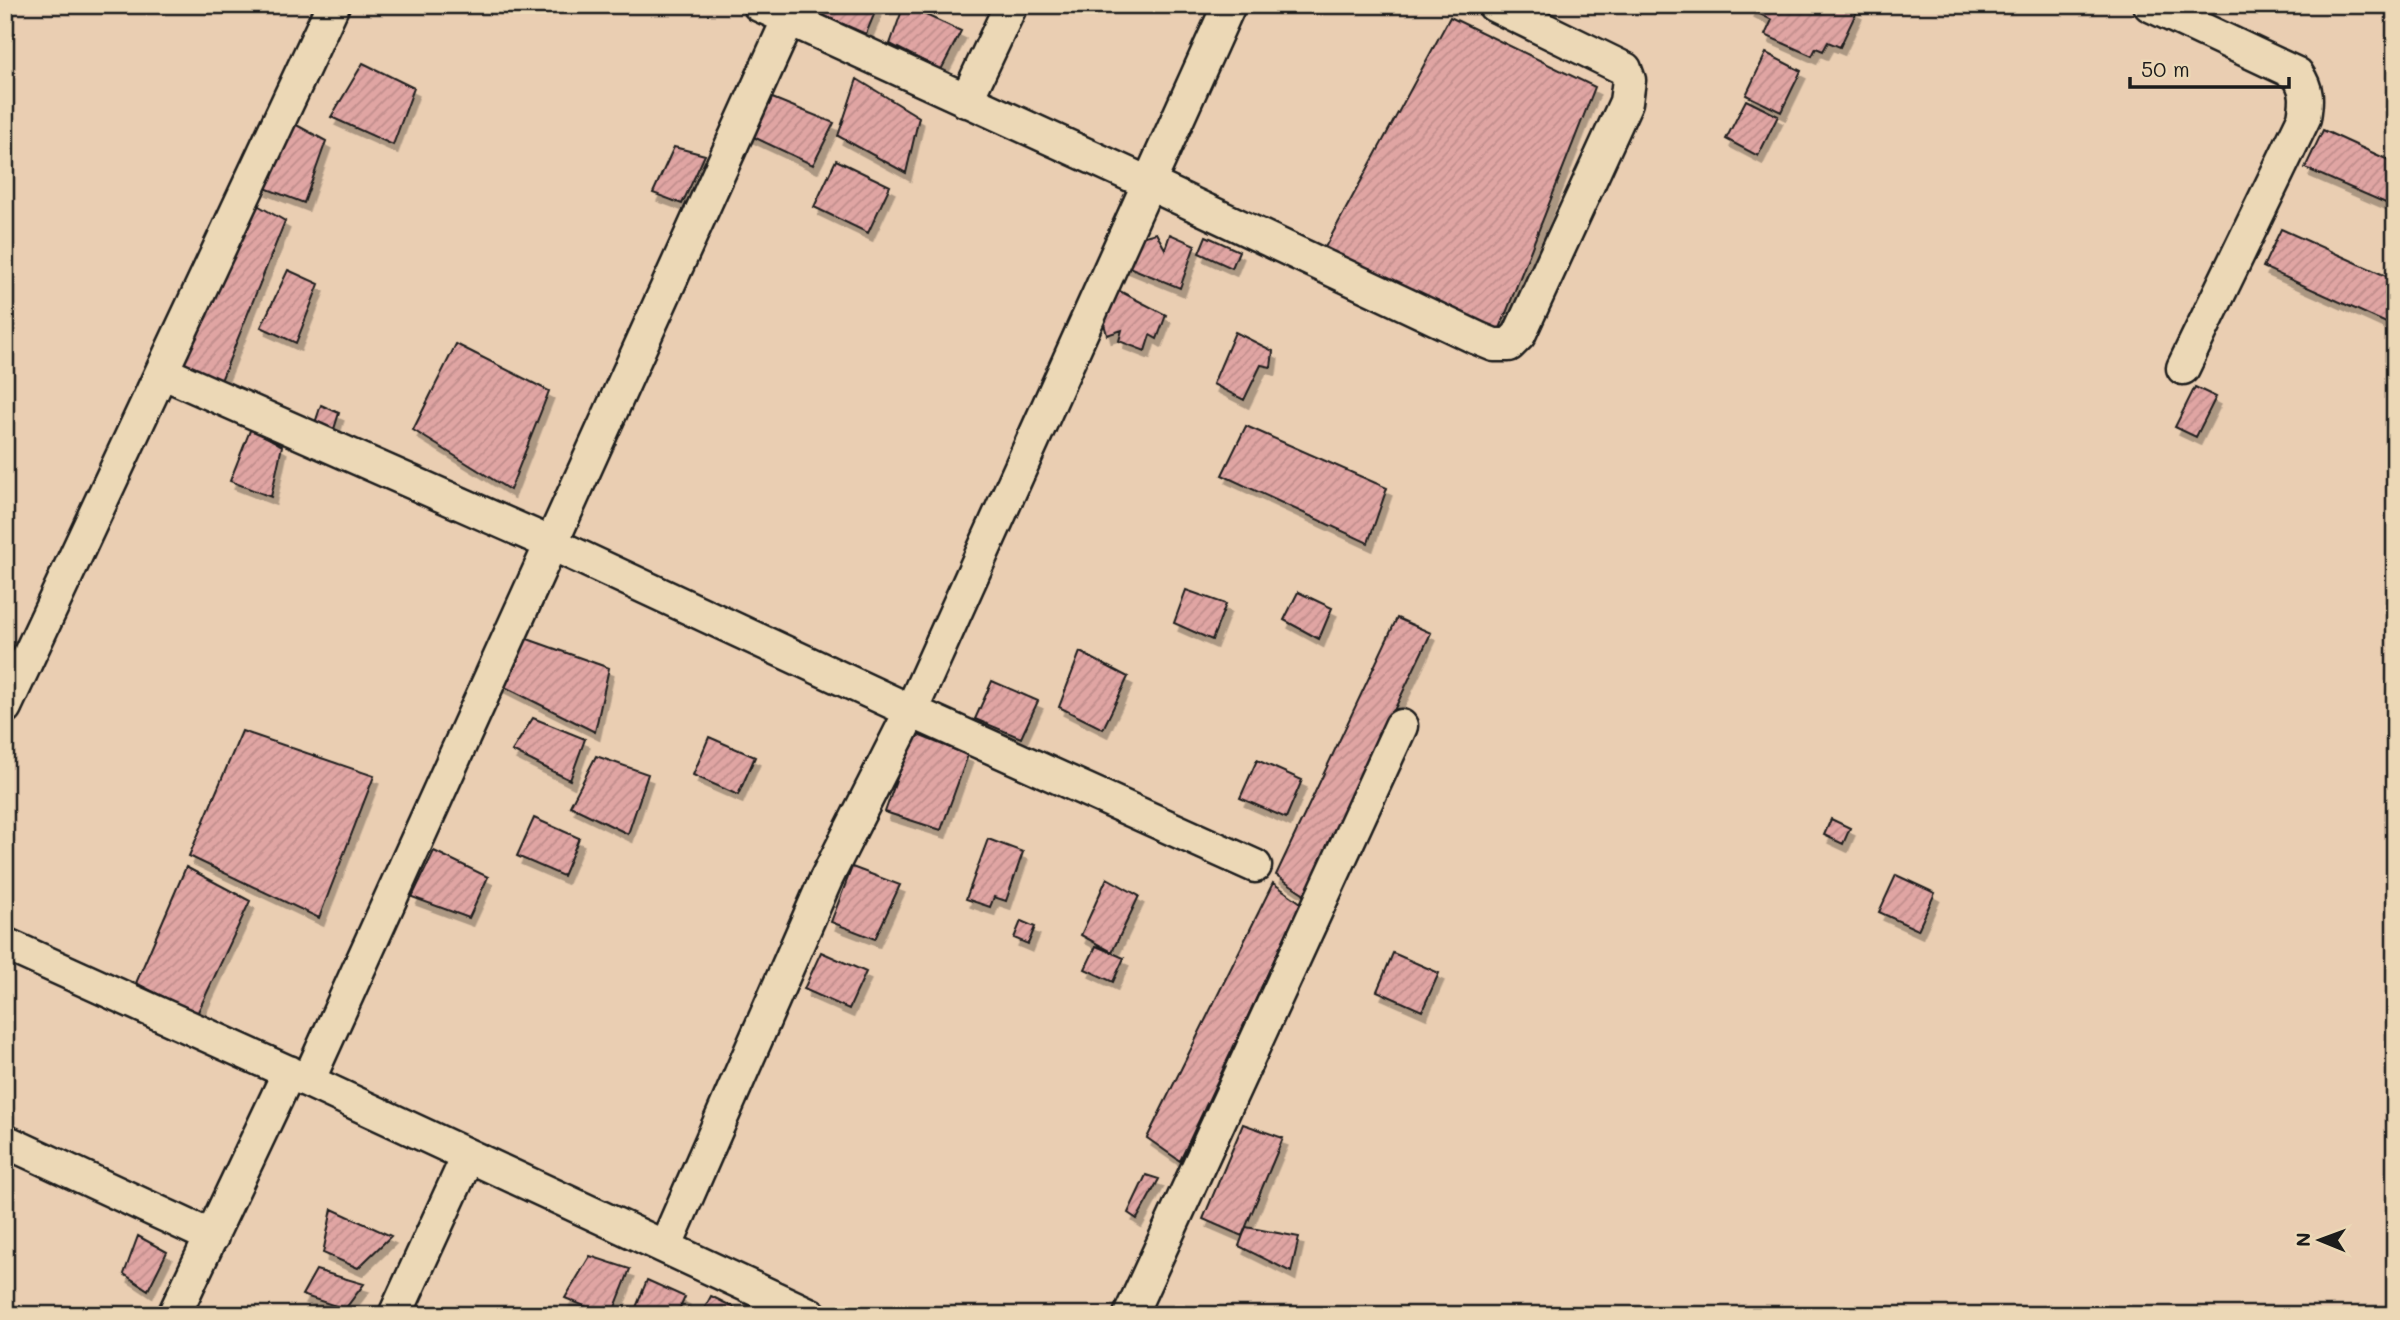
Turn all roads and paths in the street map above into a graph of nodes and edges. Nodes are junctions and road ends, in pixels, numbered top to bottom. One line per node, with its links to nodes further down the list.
1 (333, 5): 11 (street)
2 (759, 5): 7 (street)
3 (1011, 5): 8 (street)
4 (1229, 5): 9 (street)
5 (1494, 5): 9 (street)
6 (2150, 5): 10 (street)
7 (792, 12): 8 (street); 12 (street)
8 (966, 101): 9 (street)
9 (1148, 183): 14 (street)
10 (2183, 368)
11 (162, 372): 12 (street); 13 (street)
12 (551, 543): 14 (street); 18 (street)
13 (5, 707)
14 (911, 710): 16 (street); 22 (street)
15 (1401, 726): 26 (street)
16 (1255, 866)
17 (5, 944): 18 (street)
18 (298, 1076): 20 (street); 21 (street)
19 (5, 1141): 21 (street)
20 (468, 1156): 22 (street); 24 (street)
21 (212, 1237): 23 (street)
22 (665, 1247): 25 (street)
23 (174, 1315)
24 (395, 1315)
25 (811, 1315)
26 (1130, 1315)

